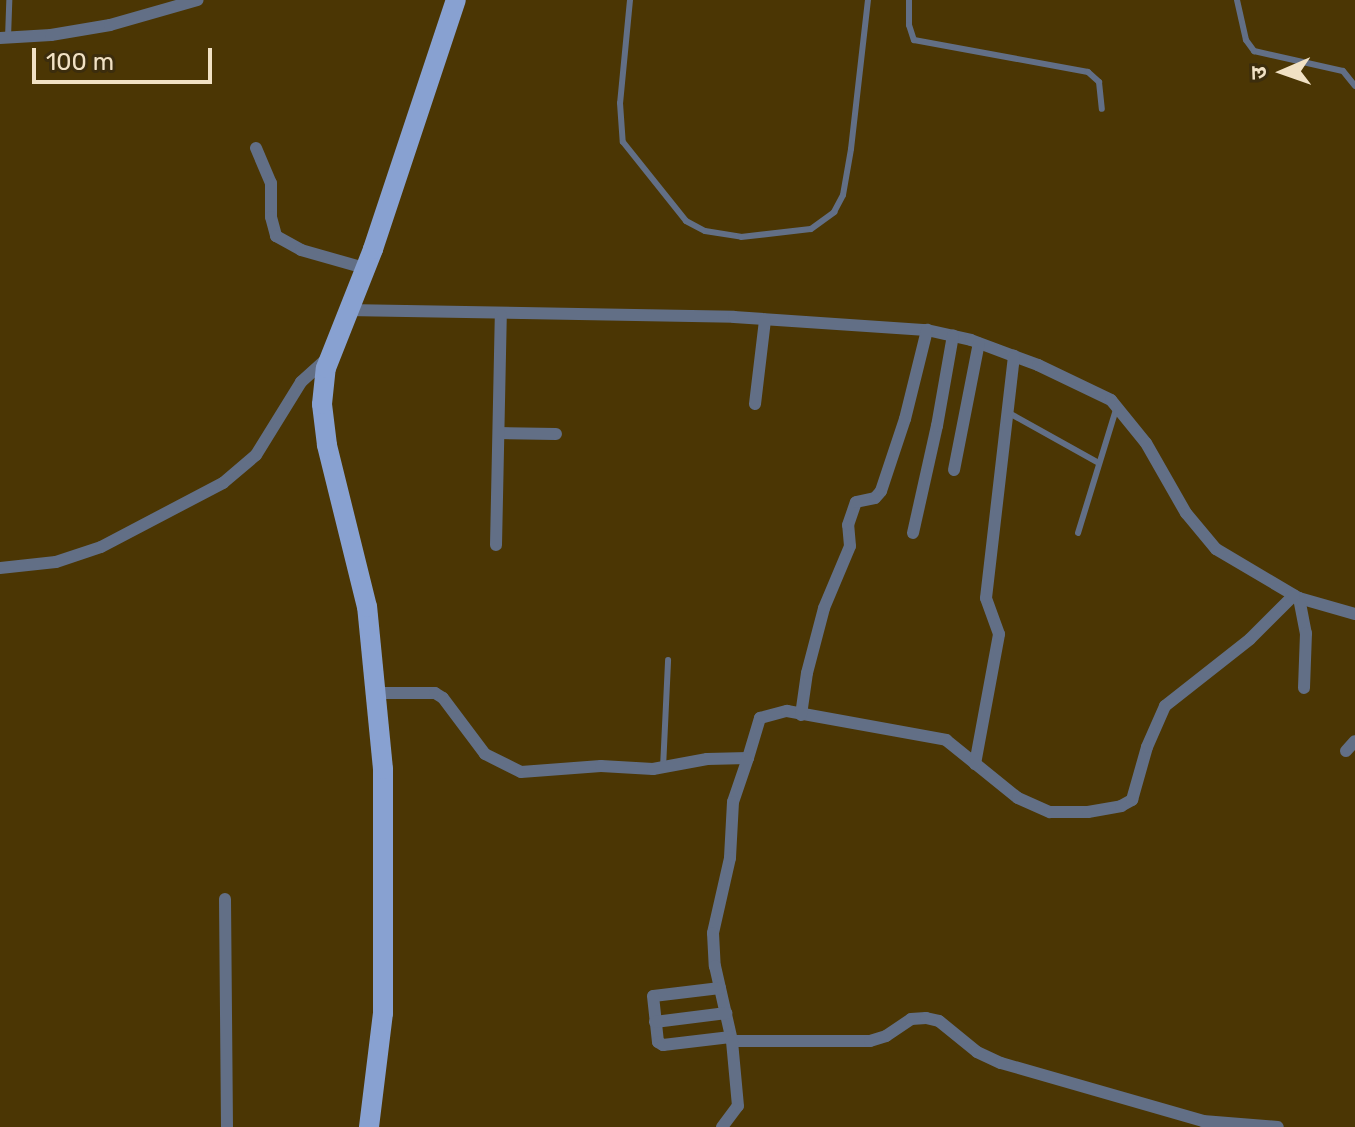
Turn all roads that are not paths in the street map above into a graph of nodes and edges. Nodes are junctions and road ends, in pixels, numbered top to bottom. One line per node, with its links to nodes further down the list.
1 (9, 0): 8 (lane)
2 (198, 0): 8 (street)
3 (456, 0): 12 (main road)
4 (630, 0): 5 (lane)
5 (868, 0)
6 (909, 0): 10 (lane)
7 (1237, 0): 9 (lane)
8 (4, 38)
9 (1355, 86)
10 (1102, 109)
11 (256, 148): 12 (street)
12 (364, 268): 13 (main road)
13 (346, 310): 14 (street); 19 (main road)
14 (501, 315): 15 (street); 24 (street)
15 (765, 320): 16 (street); 21 (street)
16 (927, 330): 17 (street); 37 (street)
17 (953, 335): 18 (street); 28 (street)
18 (979, 343): 20 (street); 27 (street)
19 (330, 356): 31 (street); 36 (main road)
20 (1014, 356): 22 (street); 23 (street)
21 (755, 404)
22 (1117, 405): 26 (lane); 32 (street)
23 (1006, 411): 26 (lane); 39 (street)
24 (499, 433): 25 (street); 30 (street)
25 (556, 434)
26 (1099, 463): 29 (lane)
27 (954, 470)
28 (913, 533)
29 (1078, 533)
30 (496, 545)
31 (0, 568)
32 (1296, 597): 33 (street); 35 (street); 39 (street)
33 (1355, 614)
34 (668, 660): 40 (lane)
35 (1304, 688)
36 (376, 693): 40 (street); 47 (main road)
37 (801, 715): 38 (street); 39 (street)
38 (748, 758): 40 (street); 42 (street)
39 (975, 764)
40 (663, 768)
41 (225, 899): 46 (street)
42 (720, 988): 43 (street); 44 (street)
43 (726, 1013): 44 (street); 45 (street)
44 (655, 1022): 45 (street)
45 (732, 1039): 48 (street); 49 (street)
46 (227, 1127)
47 (369, 1127)
48 (722, 1127)
49 (1278, 1127)

